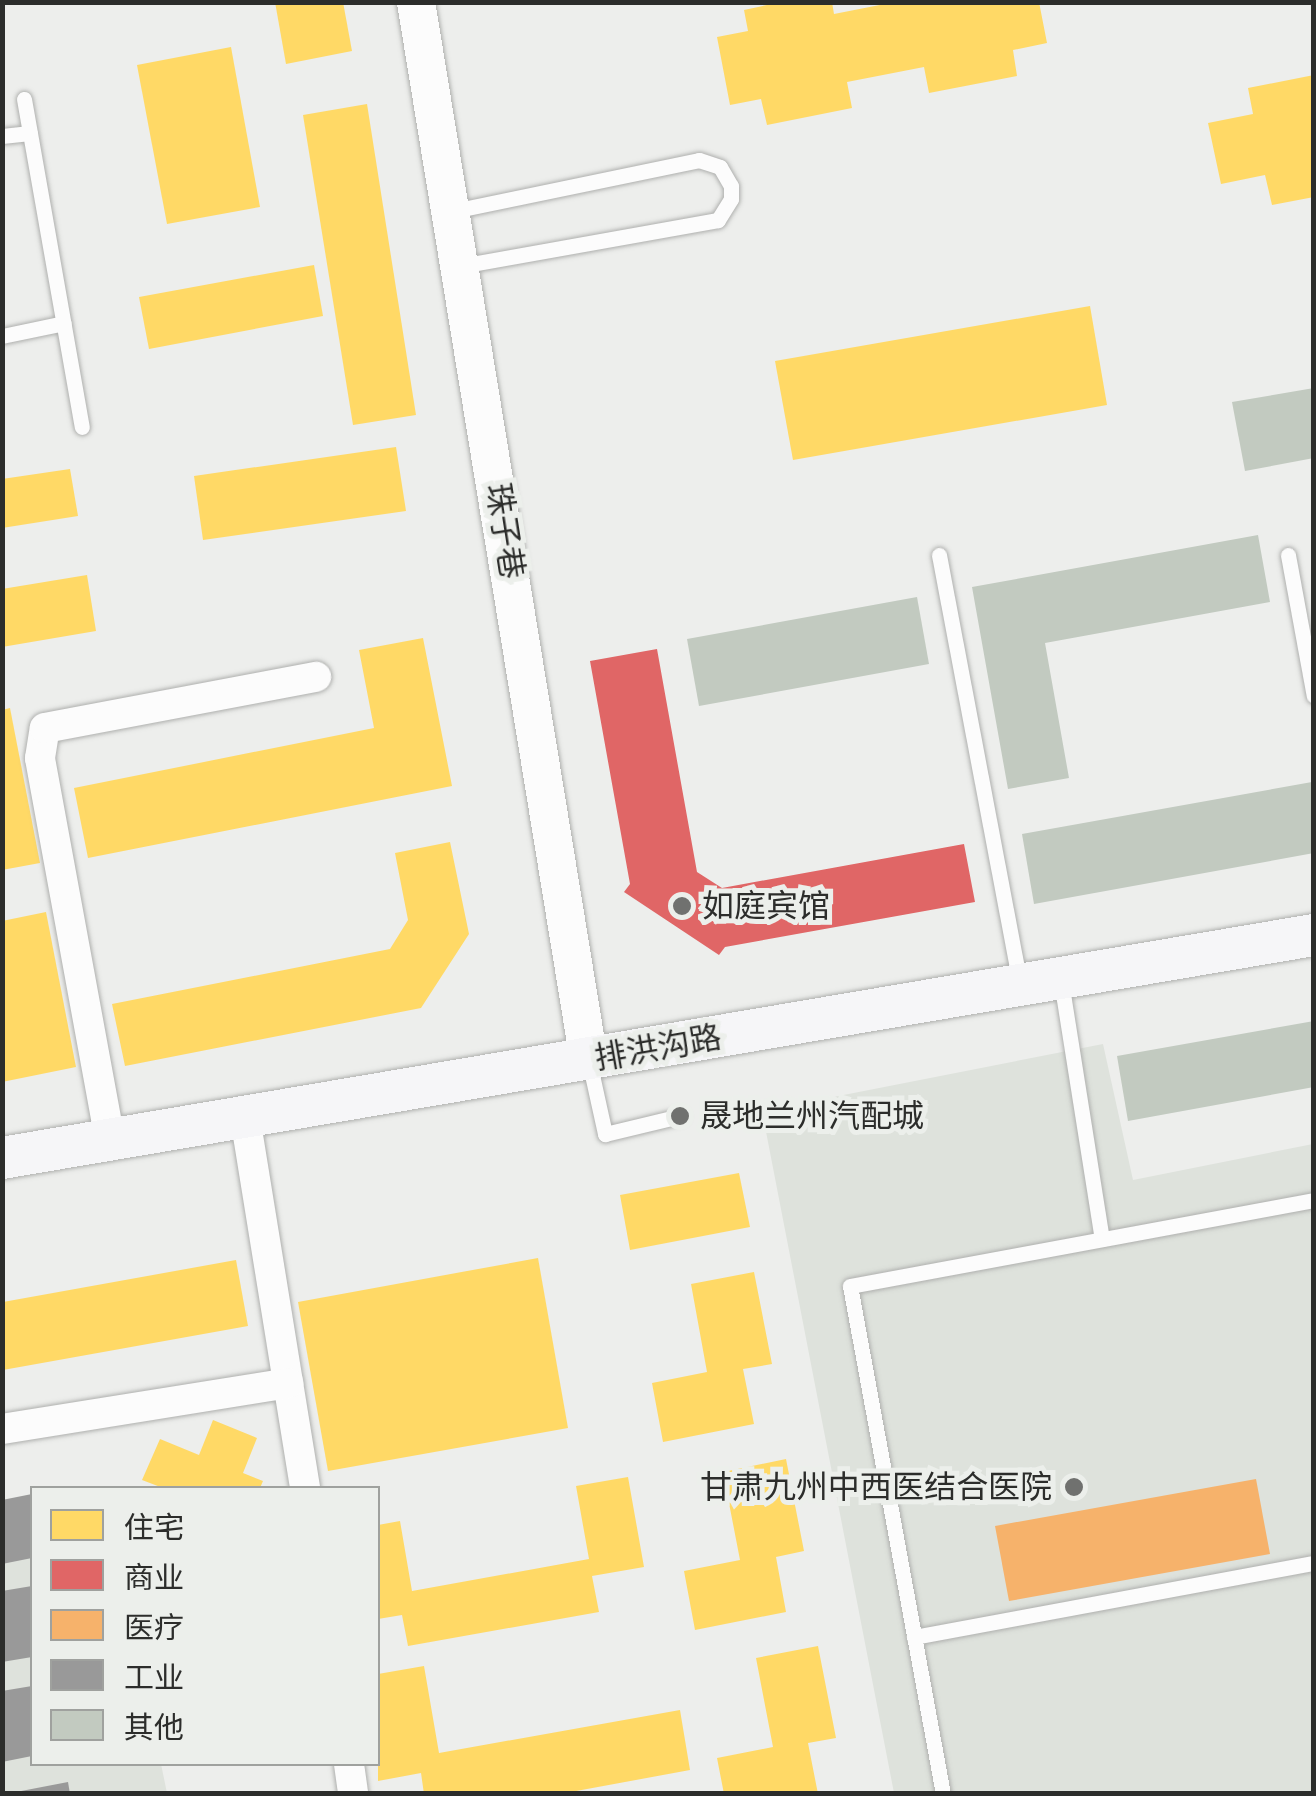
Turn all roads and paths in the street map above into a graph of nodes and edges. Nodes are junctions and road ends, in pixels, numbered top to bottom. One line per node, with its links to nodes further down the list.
1 (416, 2): 5 (street, 珠子巷)
2 (24, 99): 3 (lane)
3 (30, 132): 4 (lane); 7 (lane)
4 (2, 136)
5 (451, 212): 6 (street, 珠子巷); 6 (lane)
6 (460, 266): 16 (street, 珠子巷)
7 (64, 324): 8 (lane); 9 (lane)
8 (2, 336)
9 (82, 427)
10 (1288, 554): 13 (lane)
11 (939, 555): 15 (lane)
12 (316, 677): 19 (street)
13 (1314, 696)
14 (1314, 935): 15 (main road, 排洪沟路)
15 (1041, 982): 16 (main road, 排洪沟路); 22 (lane)
16 (588, 1060): 17 (lane); 18 (main road, 排洪沟路)
17 (680, 1116)
18 (246, 1118): 19 (main road, 排洪沟路); 23 (street)
19 (110, 1140): 20 (main road, 排洪沟路)
20 (2, 1158)
21 (1314, 1200): 22 (lane)
22 (1102, 1239): 27 (lane)
23 (288, 1383): 24 (street); 25 (street)
24 (2, 1429)
25 (305, 1486)
26 (1314, 1563): 27 (lane)
27 (914, 1637): 30 (lane)
28 (349, 1766): 29 (street)
29 (354, 1794)
30 (943, 1794)

